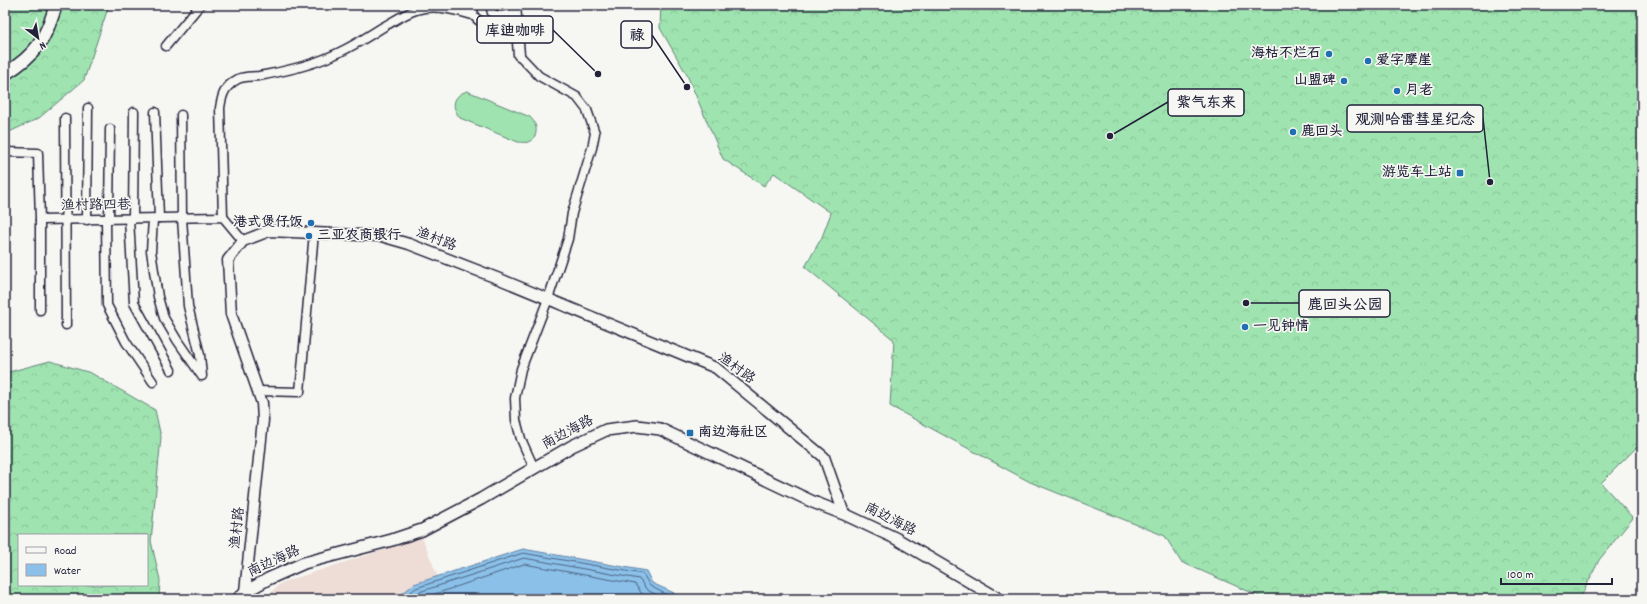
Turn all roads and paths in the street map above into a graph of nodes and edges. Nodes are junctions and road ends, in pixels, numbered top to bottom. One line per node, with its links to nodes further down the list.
1 (56, 5): 10 (main road)
2 (200, 5): 8 (street)
3 (474, 5): 6 (street)
4 (490, 5): 5 (street)
5 (515, 9): 9 (street)
6 (473, 15): 7 (street); 18 (street)
7 (491, 25)
8 (166, 46)
9 (519, 55): 28 (street)
10 (5, 74)
11 (88, 108): 25 (street)
12 (134, 112): 21 (street)
13 (155, 112): 22 (street)
14 (181, 115): 19 (street)
15 (65, 118): 24 (street)
16 (110, 129): 20 (street)
17 (5, 152): 23 (street, 渔村路四巷)
18 (223, 217): 19 (street, 渔村路四巷); 27 (street)
19 (182, 218): 22 (street, 渔村路四巷); 22 (street)
20 (107, 219): 21 (street, 渔村路四巷); 25 (street, 渔村路四巷); 32 (street)
21 (131, 219): 22 (street, 渔村路四巷); 31 (street)
22 (156, 219)
23 (40, 220): 24 (street, 渔村路四巷); 29 (street)
24 (64, 220): 25 (street, 渔村路四巷); 30 (street)
25 (87, 220)
26 (314, 232): 27 (street, 渔村路); 28 (street, 渔村路); 33 (street)
27 (243, 240): 33 (street, 渔村路)
28 (548, 299): 34 (street); 35 (street, 渔村路)
29 (40, 310)
30 (66, 325)
31 (171, 370)
32 (153, 382)
33 (258, 392): 36 (street, 渔村路)
34 (534, 468): 35 (main road, 南边海路); 36 (main road, 南边海路)
35 (844, 514): 37 (main road, 南边海路)
36 (241, 596)
37 (999, 599)

